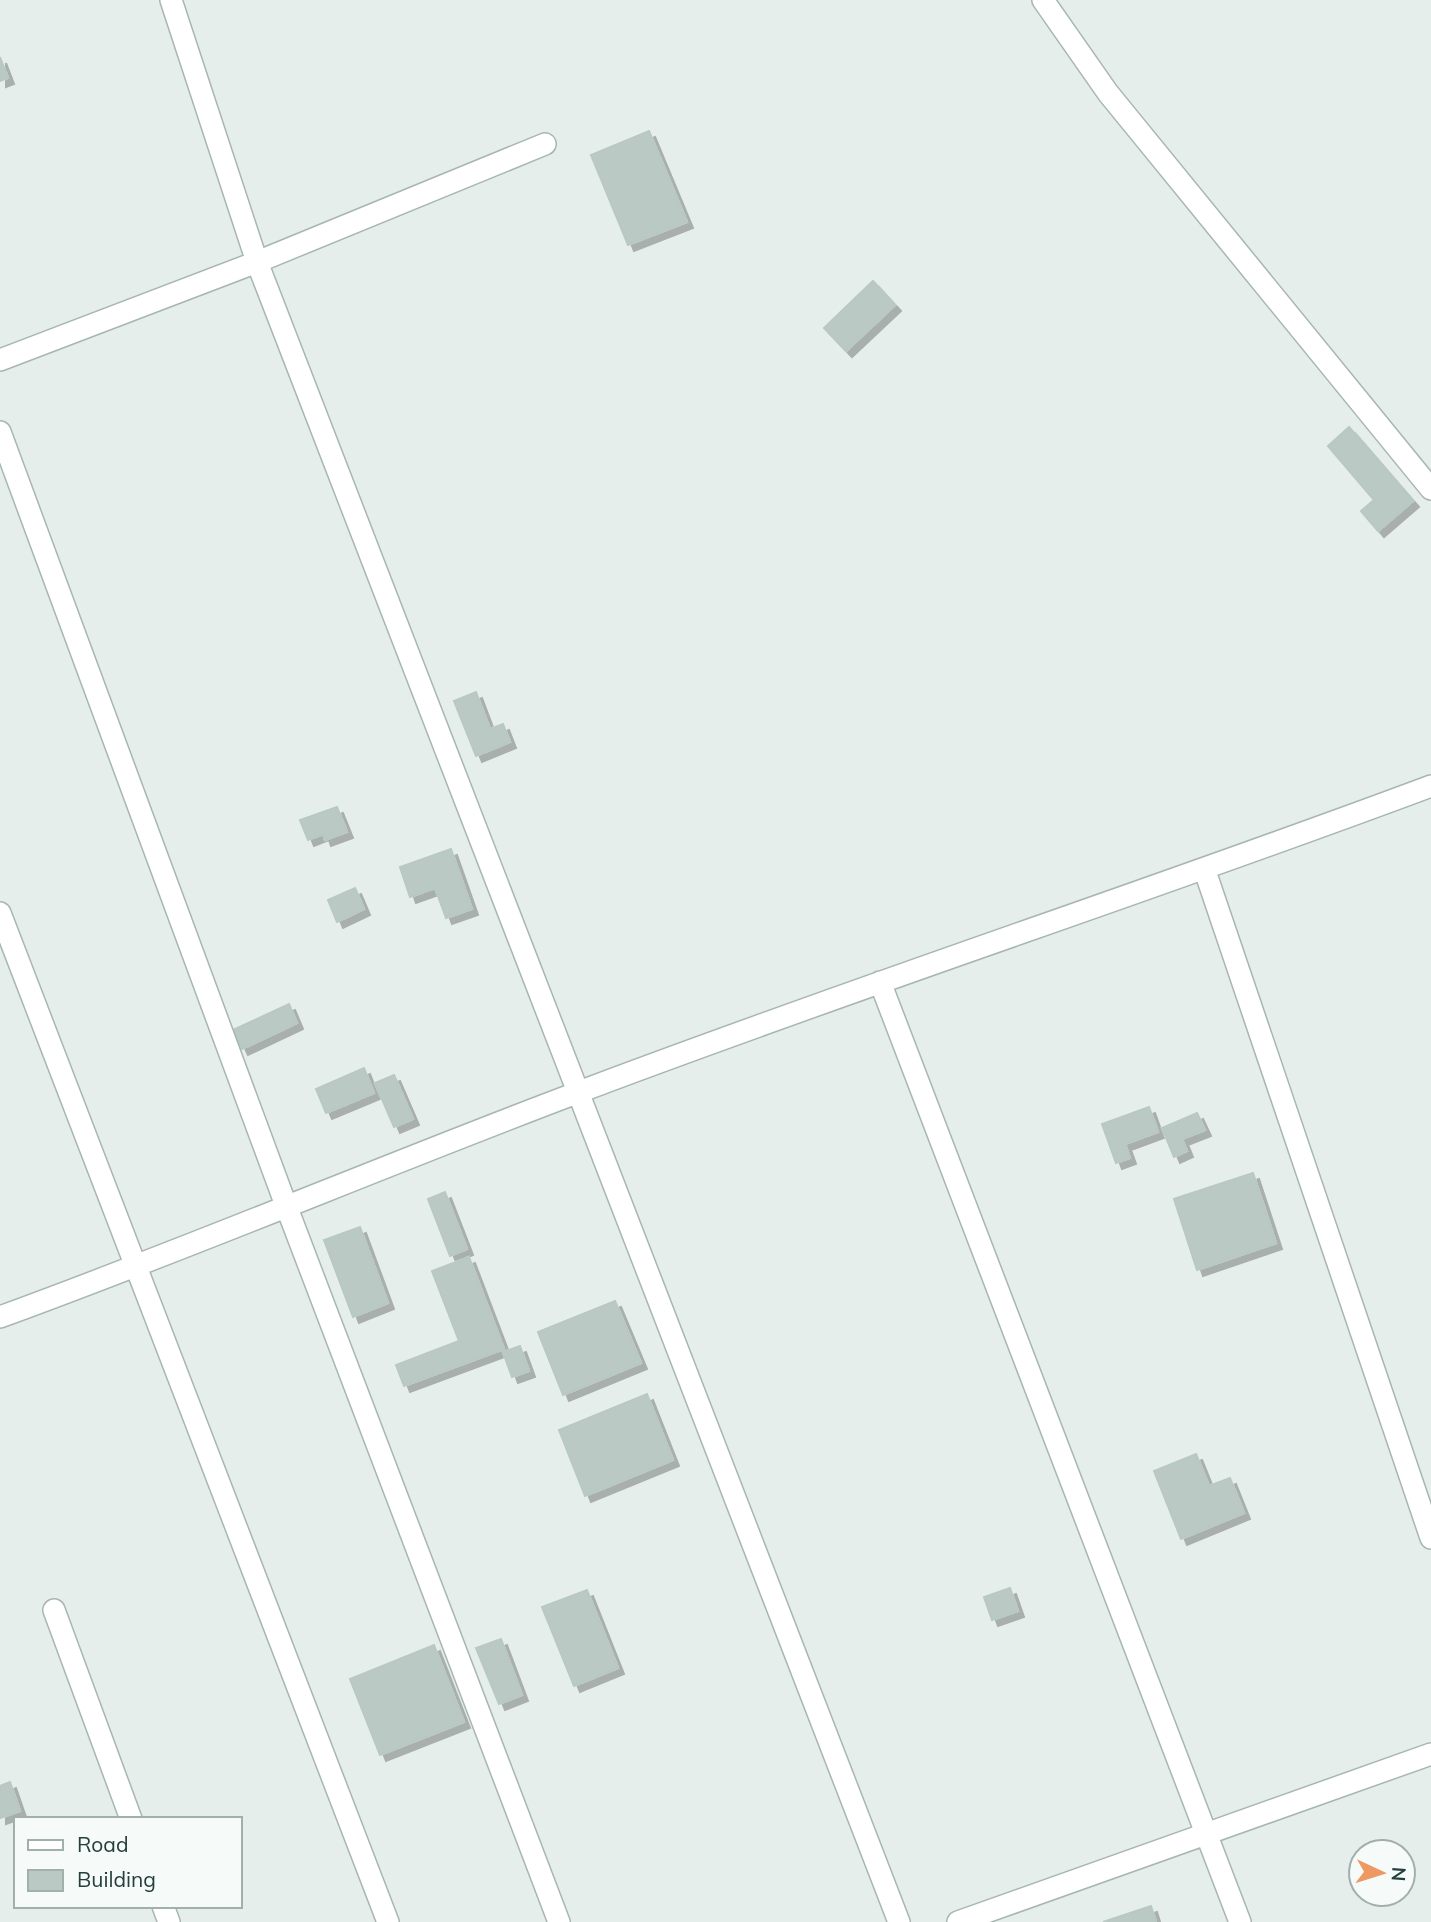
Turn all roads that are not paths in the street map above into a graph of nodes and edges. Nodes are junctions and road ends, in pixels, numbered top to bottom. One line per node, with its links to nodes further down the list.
1 (171, 0): 4 (street)
2 (1043, 0): 7 (street)
3 (545, 144): 4 (street)
4 (257, 262): 5 (street); 12 (street)
5 (0, 360)
6 (0, 432): 13 (street)
7 (1431, 489)
8 (1431, 786): 9 (street)
9 (1205, 871): 11 (street); 16 (street)
10 (0, 913): 14 (street)
11 (880, 982): 12 (street); 20 (street)
12 (579, 1092): 13 (street); 23 (street)
13 (287, 1208): 14 (street); 22 (street)
14 (136, 1267): 15 (street); 21 (street)
15 (0, 1317)
16 (1431, 1538)
17 (54, 1610): 19 (street)
18 (1431, 1754): 20 (street)
19 (130, 1817)
20 (1207, 1832): 24 (street); 25 (street)
21 (388, 1922)
22 (559, 1922)
23 (899, 1922)
24 (958, 1922)
25 (1240, 1922)

